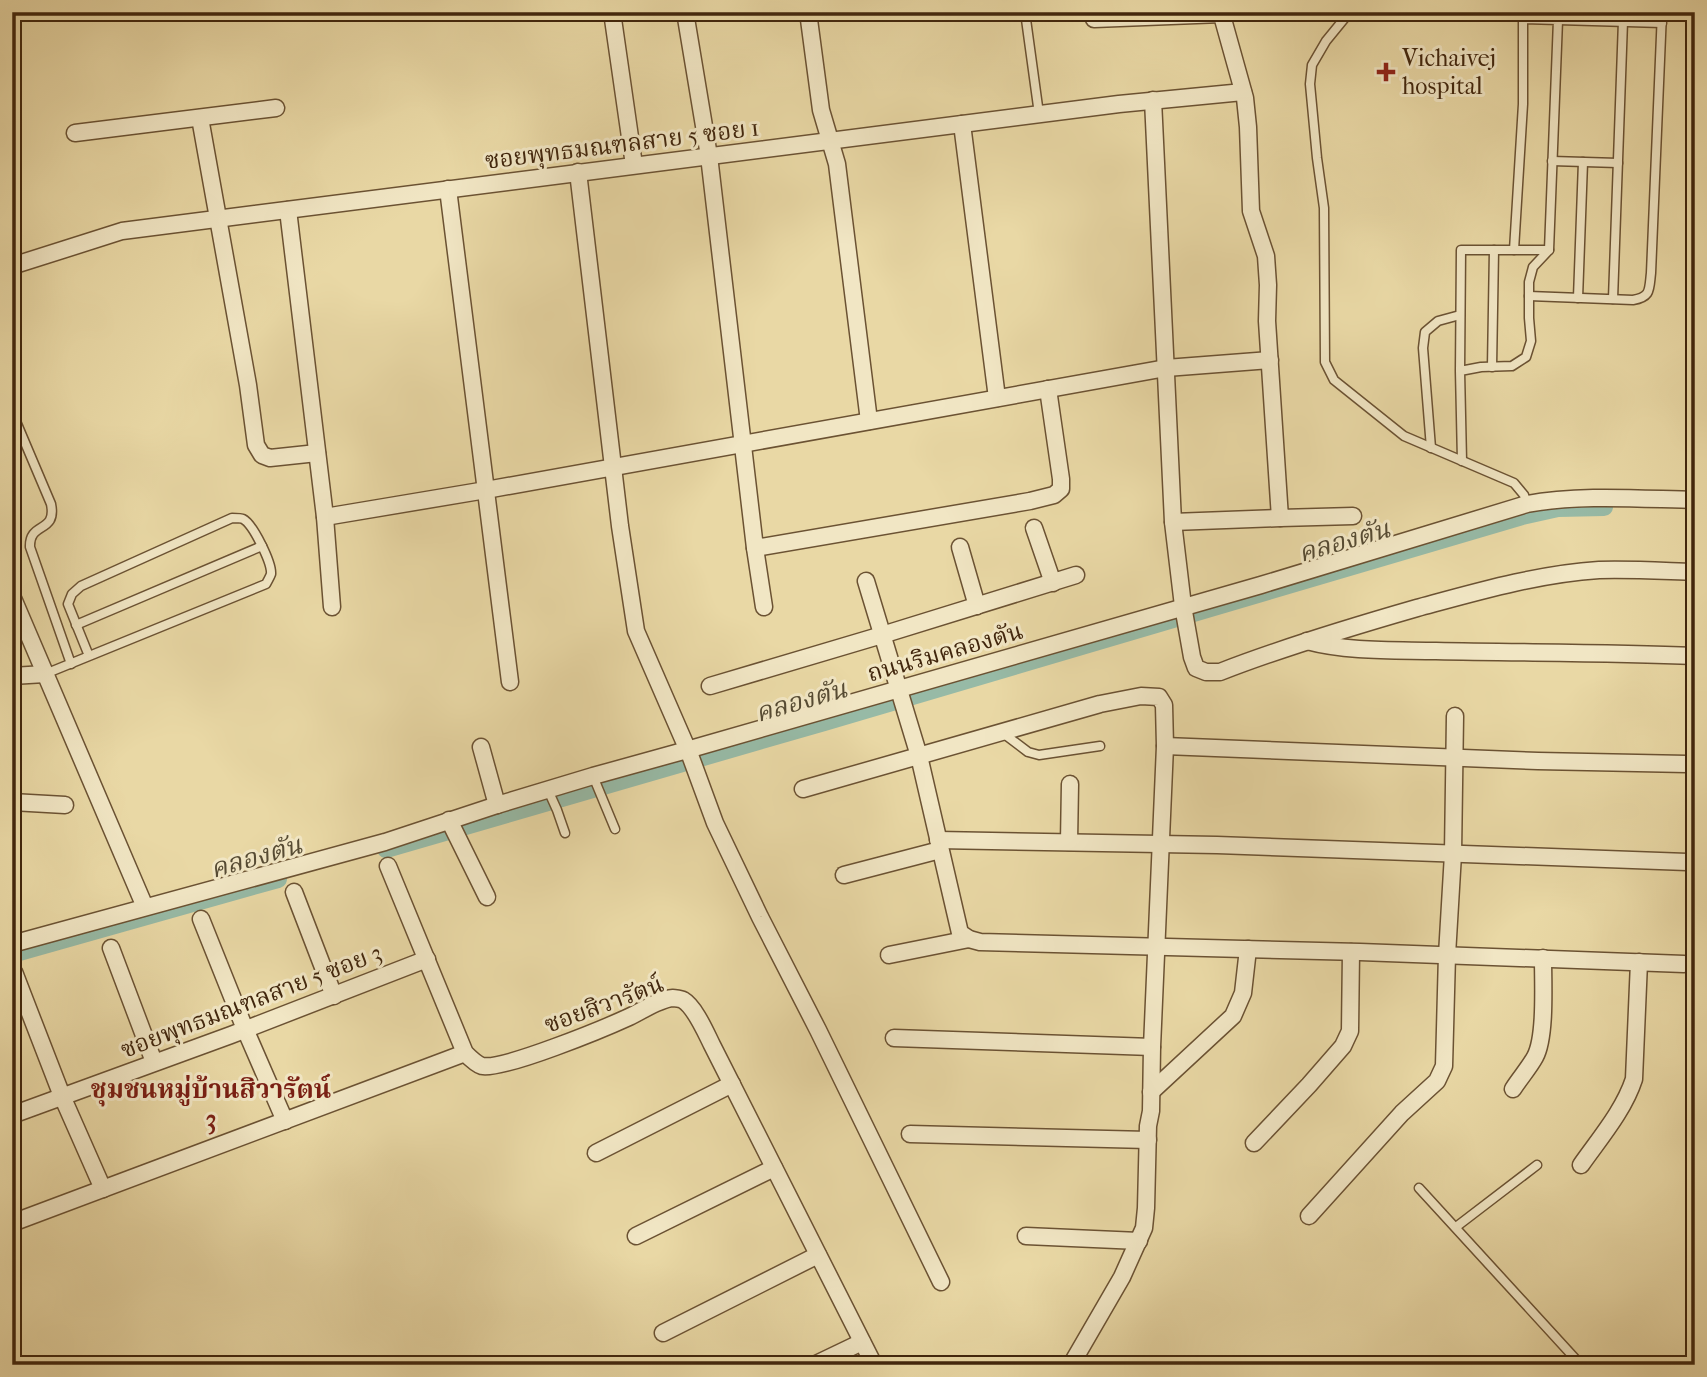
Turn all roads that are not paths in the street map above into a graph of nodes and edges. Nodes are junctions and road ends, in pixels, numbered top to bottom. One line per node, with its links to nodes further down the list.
1 (612, 12): 25 (street)
2 (685, 12): 21 (street)
3 (808, 12): 20 (street)
4 (1025, 12): 16 (lane)
5 (1346, 12): 47 (lane)
6 (1662, 12): 12 (lane)
7 (1221, 13): 10 (street); 13 (street)
8 (1523, 15): 9 (lane); 31 (lane)
9 (1558, 16): 11 (lane); 22 (lane)
10 (1094, 19)
11 (1623, 21): 12 (lane); 24 (lane)
12 (1662, 23): 36 (lane)
13 (1243, 92): 14 (street, ซอยพุทธมณฑลสาย 5 ซอย 1); 38 (street)
14 (1153, 100): 16 (street, ซอยพุทธมณฑลสาย 5 ซอย 1); 40 (street)
15 (276, 108): 17 (street)
16 (1039, 114): 18 (street, ซอยพุทธมณฑลสาย 5 ซอย 1)
17 (200, 118): 19 (street); 29 (street)
18 (962, 124): 20 (street, ซอยพุทธมณฑลสาย 5 ซอย 1); 43 (street)
19 (75, 133)
20 (831, 141): 21 (street, ซอยพุทธมณฑลสาย 5 ซอย 1); 45 (street)
21 (709, 156): 25 (street, ซอยพุทธมณฑลสาย 5 ซอย 1); 46 (street)
22 (1552, 161): 23 (lane); 32 (lane)
23 (1583, 162): 24 (lane); 35 (lane)
24 (1618, 163): 36 (lane)
25 (634, 165): 26 (street, ซอยพุทธมณฑลสาย 5 ซอย 1)
26 (578, 172): 27 (street, ซอยพุทธมณฑลสาย 5 ซอย 1); 50 (street)
27 (448, 189): 28 (street, ซอยพุทธมณฑลสาย 5 ซอย 1); 51 (street)
28 (288, 210): 29 (street, ซอยพุทธมณฑลสาย 5 ซอย 1); 48 (street)
29 (217, 218): 33 (street, ซอยพุทธมณฑลสาย 5 ซอย 1); 48 (street)
30 (1494, 250): 31 (lane); 37 (lane); 39 (lane)
31 (1514, 250): 32 (lane)
32 (1549, 250): 34 (lane)
33 (12, 266)
34 (1529, 296): 35 (lane); 39 (lane)
35 (1578, 298): 36 (lane)
36 (1613, 299)
37 (1461, 315): 41 (lane); 47 (lane)
38 (1270, 359): 40 (street); 56 (street)
39 (1492, 367): 41 (lane)
40 (1166, 368): 42 (street); 57 (street)
41 (1460, 371): 49 (lane)
42 (1048, 389): 43 (street); 61 (street)
43 (997, 398): 45 (street)
44 (12, 412): 76 (lane)
45 (869, 421): 46 (street)
46 (743, 444): 50 (street); 61 (street)
47 (1431, 448): 49 (lane)
48 (317, 453): 55 (street)
49 (1462, 461): 53 (lane)
50 (613, 467): 51 (street); 87 (street)
51 (486, 491): 55 (street); 79 (street)
52 (1695, 500): 53 (street, ถนนริมคลองตัน)
53 (1528, 504): 70 (street, ถนนริมคลองตัน)
54 (1353, 516): 56 (street)
55 (325, 517): 68 (street)
56 (1280, 518): 57 (street)
57 (1173, 522): 70 (street)
58 (1034, 528): 65 (street)
59 (262, 547): 71 (lane); 71 (lane); 74 (lane)
60 (960, 547): 67 (street)
61 (755, 548): 69 (street)
62 (1695, 572): 73 (street)
63 (1076, 575): 65 (street)
64 (866, 582): 72 (street)
65 (1052, 583): 67 (street)
66 (12, 596): 77 (street)
67 (977, 606): 72 (street)
68 (332, 607)
69 (764, 607)
70 (1184, 610): 73 (street); 81 (street, ถนนริมคลองตัน)
71 (76, 625): 74 (lane)
72 (882, 635): 80 (street); 81 (street)
73 (1307, 641): 75 (street)
74 (89, 656): 76 (lane)
75 (1695, 656)
76 (71, 664): 77 (lane)
77 (45, 674): 78 (street); 110 (street)
78 (12, 676)
79 (510, 681)
80 (710, 685)
81 (901, 695): 87 (street, ถนนริมคลองตัน); 88 (street)
82 (1455, 716): 89 (street)
83 (1003, 733): 84 (lane); 85 (street); 88 (street)
84 (1100, 746)
85 (1165, 746): 89 (street); 102 (street)
86 (481, 747): 97 (street)
87 (689, 753): 91 (street, ถนนริมคลองตัน); 153 (street)
88 (919, 756): 93 (street); 103 (street)
89 (1455, 758): 90 (street); 104 (street)
90 (1687, 764)
91 (594, 779): 94 (street, ถนนริมคลองตัน); 99 (lane)
92 (1070, 784): 101 (street)
93 (803, 789)
94 (550, 792): 97 (street, ถนนริมคลองตัน); 100 (lane)
95 (12, 802): 96 (street)
96 (65, 804)
97 (497, 805): 98 (street, ถนนริมคลองตัน)
98 (453, 828): 109 (street); 110 (street, ถนนริมคลองตัน)
99 (615, 828)
100 (565, 833)
101 (1069, 842): 102 (street); 103 (street)
102 (1161, 844): 104 (street); 114 (street)
103 (939, 845): 107 (street); 112 (street)
104 (1453, 853): 105 (street); 119 (street)
105 (1687, 862)
106 (388, 866): 121 (street)
107 (844, 875)
108 (294, 892): 125 (street)
109 (487, 897)
110 (145, 907): 113 (street, ถนนริมคลองตัน)
111 (201, 919): 126 (street)
112 (969, 939): 114 (street); 118 (street)
113 (15, 941)
114 (1157, 947): 116 (street); 128 (street)
115 (111, 948): 130 (street)
116 (1248, 949): 117 (street); 133 (street)
117 (1351, 952): 119 (street); 139 (street)
118 (889, 955)
119 (1447, 955): 120 (street); 146 (street)
120 (1543, 958): 122 (street); 132 (street)
121 (427, 959): 125 (street, ซอยพุทธมณฑลสาย 5 ซอย 3); 129 (street)
122 (1639, 962): 123 (street); 142 (street)
123 (1684, 964)
124 (14, 972): 134 (street)
125 (334, 996): 126 (street, ซอยพุทธมณฑลสาย 5 ซอย 3)
126 (245, 1029): 130 (street, ซอยพุทธมณฑลสาย 5 ซอย 3); 136 (street)
127 (894, 1038): 128 (street)
128 (1152, 1047): 133 (street)
129 (465, 1053): 131 (street, ซอยสิวารัตน์); 136 (street)
130 (155, 1062): 134 (street, ซอยพุทธมณฑลสาย 5 ซอย 3)
131 (732, 1084): 140 (street); 143 (street, ซอยสิวารัตน์)
132 (1513, 1089)
133 (1151, 1092): 138 (street)
134 (62, 1096): 135 (street, ซอยพุทธมณฑลสาย 5 ซอย 3); 145 (street)
135 (12, 1115)
136 (285, 1121): 145 (street)
137 (910, 1134): 138 (street)
138 (1148, 1140): 151 (street)
139 (1254, 1143)
140 (596, 1153)
141 (1537, 1165): 148 (lane)
142 (1581, 1165)
143 (774, 1168): 149 (street); 152 (street, ซอยสิวารัตน์)
144 (1419, 1188): 148 (lane)
145 (103, 1189): 147 (street)
146 (1309, 1216)
147 (12, 1223)
148 (1456, 1227): 159 (lane)
149 (636, 1236)
150 (1026, 1237): 151 (street)
151 (1139, 1241): 158 (street)
152 (818, 1255): 154 (street); 155 (street, ซอยสิวารัตน์)
153 (941, 1282)
154 (663, 1333)
155 (862, 1342): 156 (street); 157 (street, ซอยสิวารัตน์)
156 (814, 1365)
157 (874, 1365)
158 (1072, 1365)
159 (1581, 1365)

